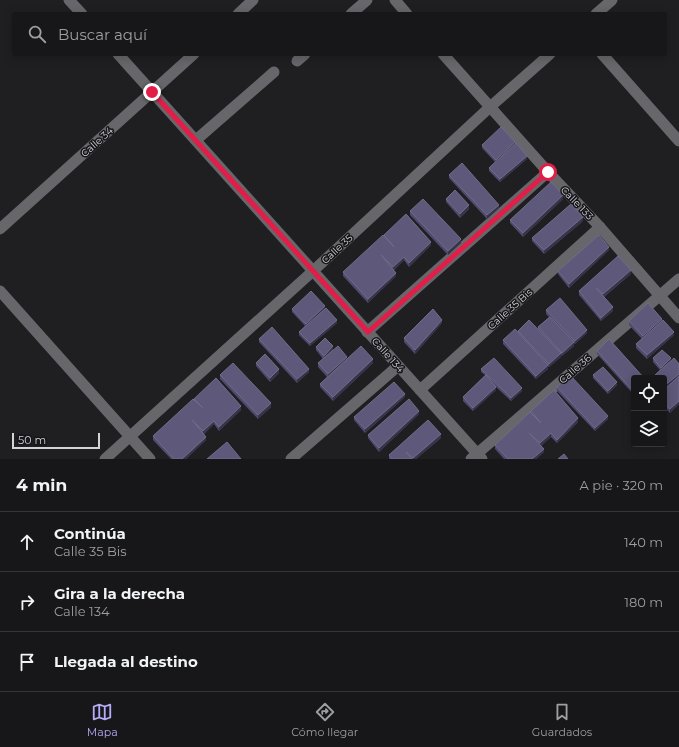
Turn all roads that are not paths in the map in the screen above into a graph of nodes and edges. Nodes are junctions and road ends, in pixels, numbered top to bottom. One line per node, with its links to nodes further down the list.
1 (69, 0): 6 (street)
2 (253, 0): 7 (street)
3 (367, 0): 8 (street)
4 (394, 0): 9 (street)
5 (612, 0): 10 (street)
6 (80, 12)
7 (240, 12)
8 (353, 12)
9 (405, 12)
10 (598, 12)
11 (120, 56): 17 (street, Calle 134)
12 (192, 56): 17 (street, Calle 34)
13 (445, 56): 18 (street, Calle 133)
14 (548, 56): 18 (street, Calle 35)
15 (604, 56): 20 (street)
16 (274, 72): 19 (street)
17 (152, 92): 19 (street, Calle 134); 23 (street, Calle 34)
18 (490, 107): 21 (street, Calle 133); 24 (street, Calle 35)
19 (196, 140): 24 (street, Calle 134)
20 (679, 141)
21 (548, 172): 22 (street, Calle 133); 29 (street)
22 (600, 227): 27 (street, Calle 133); 31 (street, Calle 35 Bis)
23 (0, 229)
24 (313, 271): 29 (street, Calle 134); 32 (street, Calle 35)
25 (679, 279): 27 (street, Calle 36)
26 (0, 291): 32 (street)
27 (660, 297): 28 (street, Calle 133); 33 (street, Calle 36)
28 (679, 318)
29 (368, 332): 30 (street, Calle 134)
30 (398, 366): 31 (street, Calle 134); 36 (street)
31 (420, 390): 33 (street, Calle 134)
32 (130, 437): 34 (street, Calle 35); 35 (street)
33 (476, 457)
34 (105, 459)
35 (150, 459)
36 (290, 459)

